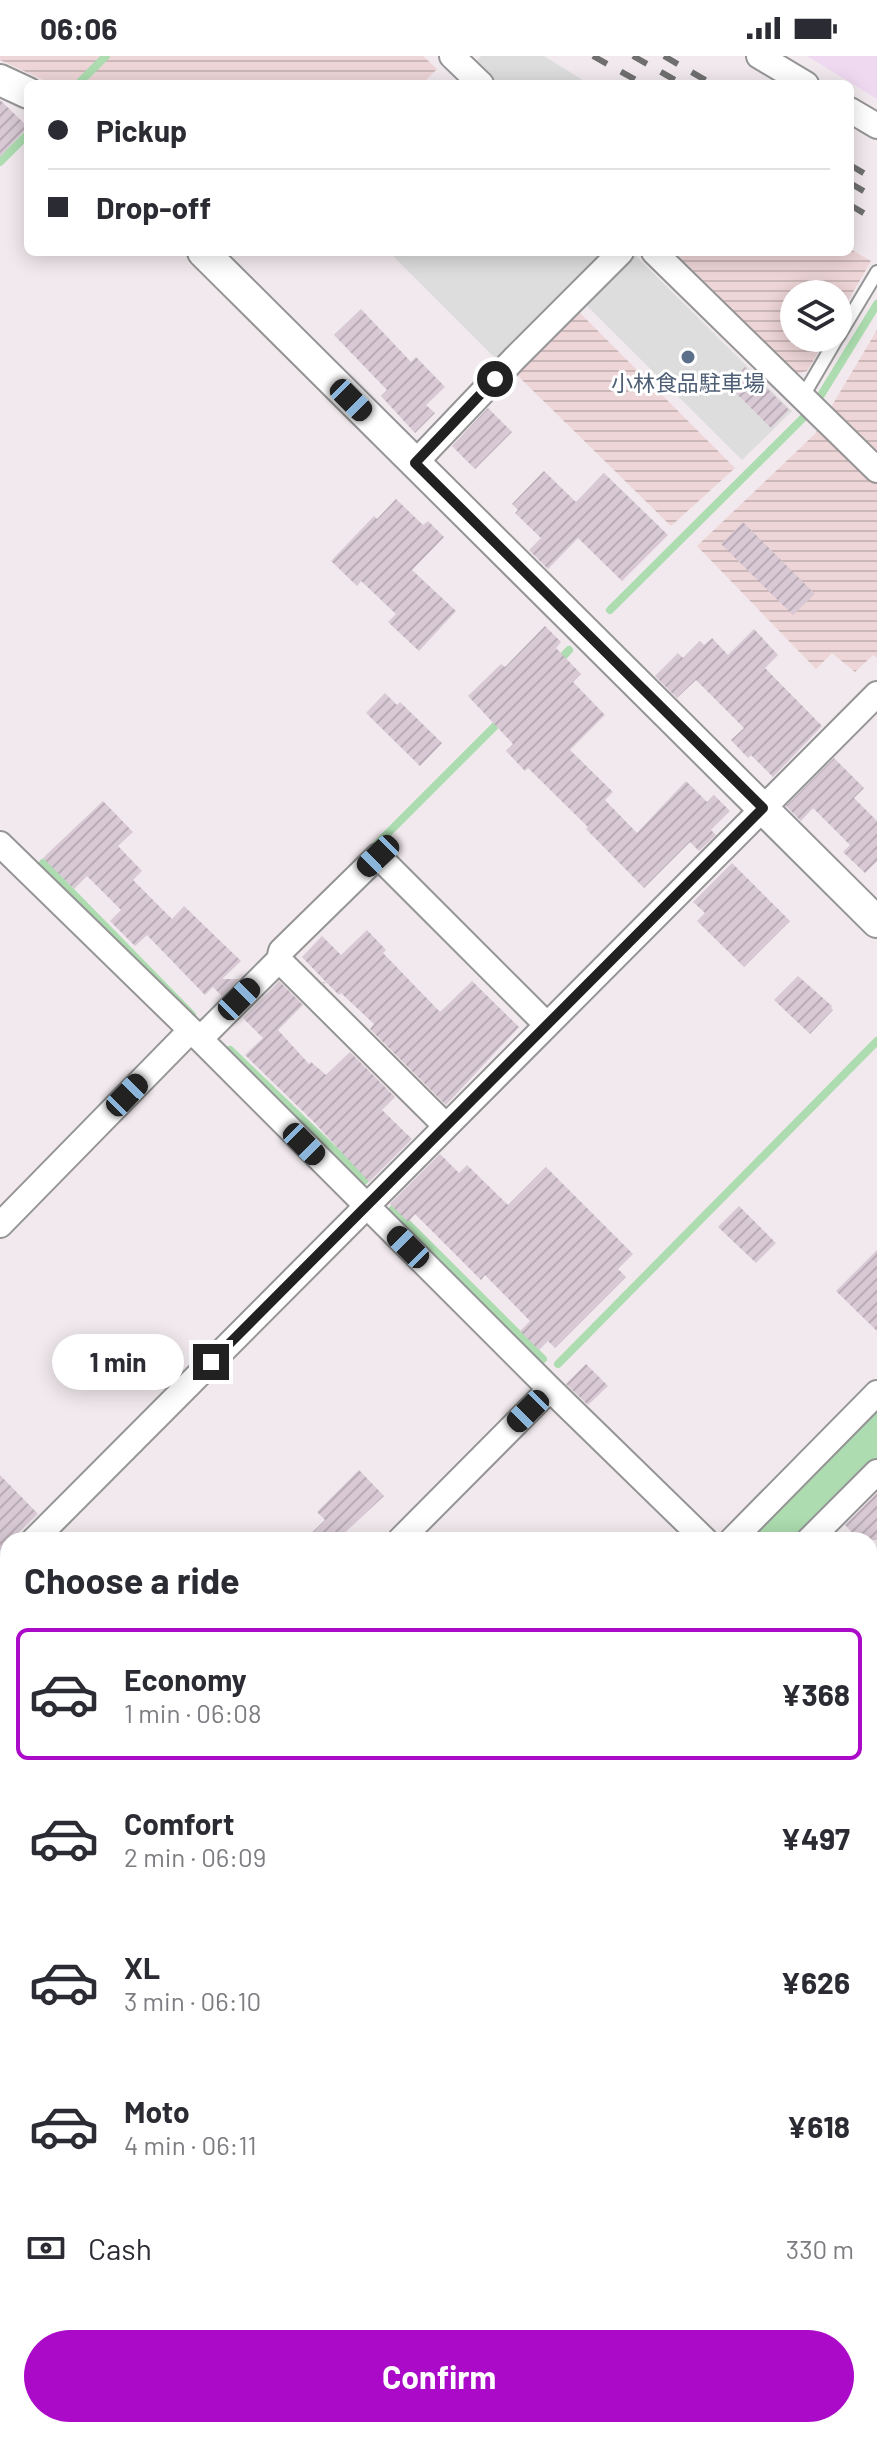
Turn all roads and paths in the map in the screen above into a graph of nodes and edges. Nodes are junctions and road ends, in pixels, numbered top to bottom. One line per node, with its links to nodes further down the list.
1 (452, 56): 4 (street)
2 (759, 56): 5 (street)
3 (0, 80): 6 (street)
4 (477, 80)
5 (799, 80)
6 (24, 91)
7 (854, 112): 8 (street)
8 (877, 126)
9 (207, 256): 16 (street)
10 (617, 256): 16 (street)
11 (658, 256): 15 (street)
12 (877, 272): 13 (lane)
13 (852, 314)
14 (830, 352): 15 (lane)
15 (803, 396): 17 (street)
16 (415, 463): 19 (street)
17 (877, 470)
18 (877, 694): 19 (street)
19 (763, 808): 21 (street); 23 (street)
20 (0, 844): 24 (street)
21 (877, 922)
22 (279, 960): 23 (street); 24 (street); 25 (street)
23 (546, 1024): 25 (street)
24 (196, 1034): 26 (street); 27 (street)
25 (446, 1126): 26 (street)
26 (367, 1206): 28 (street); 31 (street)
27 (0, 1225)
28 (550, 1389): 32 (street); 33 (street)
29 (877, 1393): 34 (street)
30 (877, 1472): 35 (street)
31 (42, 1532)
32 (408, 1532)
33 (697, 1532)
34 (740, 1532)
35 (817, 1532)

